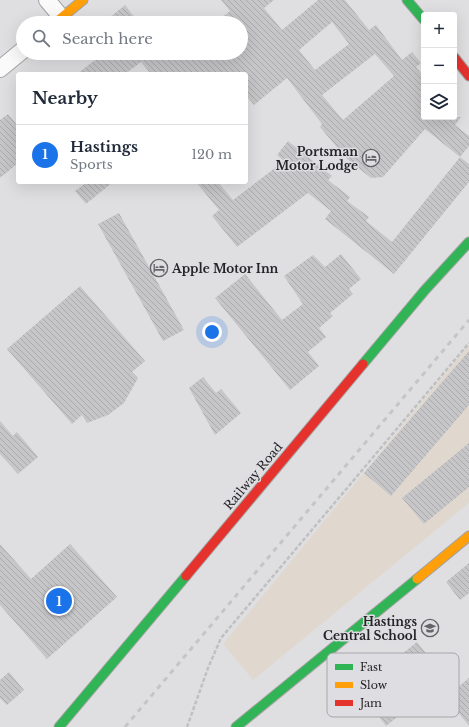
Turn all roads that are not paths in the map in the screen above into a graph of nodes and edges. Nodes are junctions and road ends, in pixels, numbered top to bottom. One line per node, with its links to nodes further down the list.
1 (47, 0): 4 (street)
2 (83, 0): 5 (main road)
3 (408, 0): 6 (main road)
4 (56, 16)
5 (63, 16)
6 (421, 16)
7 (16, 56): 9 (street)
8 (457, 61): 10 (main road)
9 (0, 69)
10 (469, 76)
11 (469, 242): 13 (main road, Railway Road)
12 (469, 536): 14 (main road)
13 (59, 727)
14 (236, 727)

